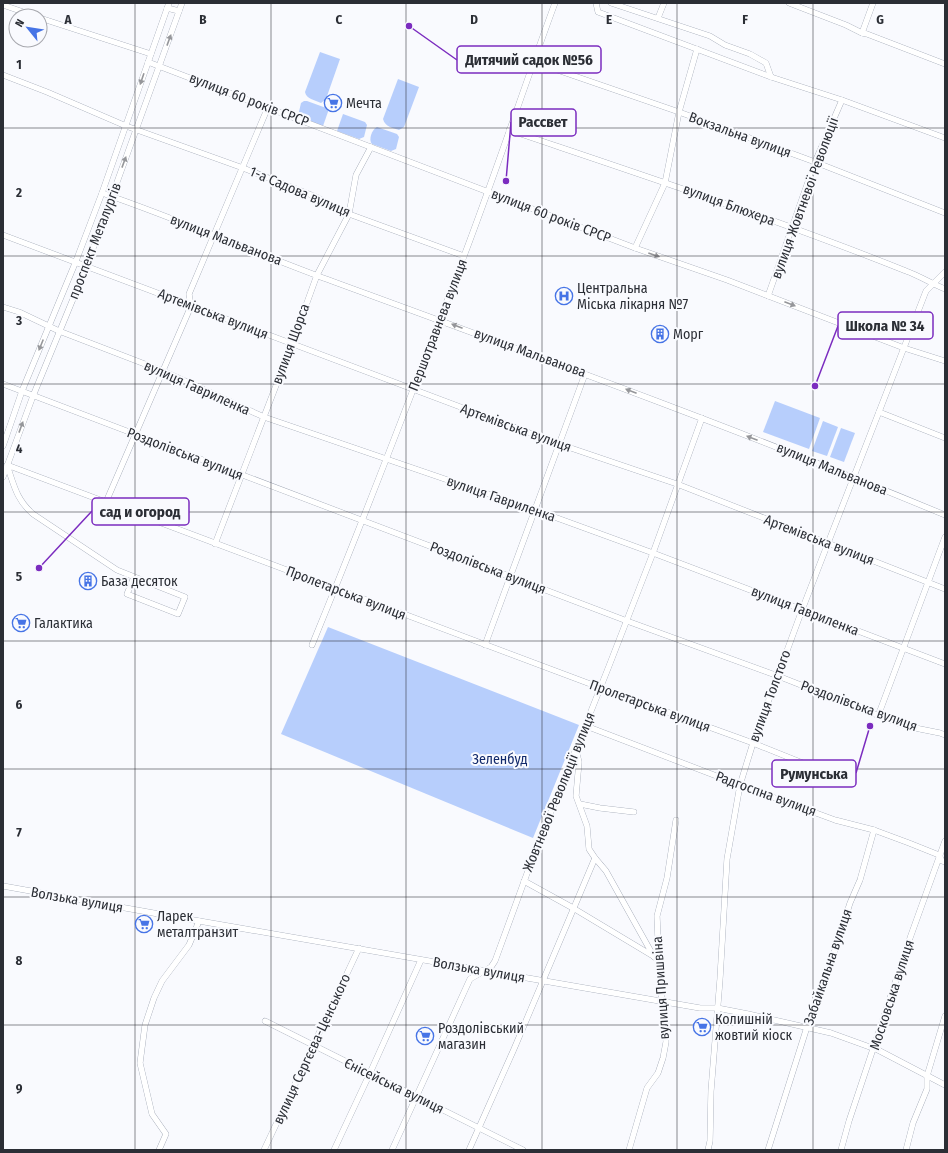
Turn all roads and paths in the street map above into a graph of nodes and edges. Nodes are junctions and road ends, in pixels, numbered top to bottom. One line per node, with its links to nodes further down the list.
1 (182, 3): 9 (street, проспект Металургів)
2 (555, 3): 16 (street, Першотравнева вулиця)
3 (596, 3): 13 (street)
4 (612, 3): 10 (street)
5 (664, 3): 10 (street)
6 (789, 3): 12 (street)
7 (873, 3): 12 (street)
8 (168, 5): 9 (street); 14 (street, проспект Металургів)
9 (179, 11): 18 (street, проспект Металургів, one-way to 9)
10 (658, 18): 20 (street)
11 (48, 21): 14 (street)
12 (862, 33): 17 (street)
13 (697, 49): 20 (street); 23 (street)
14 (151, 54): 15 (street, проспект Металургів)
15 (148, 62): 18 (street, вулиця 60 років СРСР); 24 (street, проспект Металургів, one-way to 24)
16 (534, 62): 23 (street, Вокзальна вулиця); 26 (street, Першотравнева вулиця)
17 (945, 64)
18 (159, 66): 22 (street, вулиця 60 років СРСР); 25 (street, проспект Металургів)
19 (3, 75): 24 (street)
20 (772, 77): 21 (street)
21 (842, 100): 27 (street); 29 (street, вулиця Жовтневої Революції)
22 (268, 107): 28 (street, вулиця 60 років СРСР); 30 (street)
23 (679, 112): 29 (street, Вокзальна вулиця); 31 (street)
24 (126, 126): 25 (street, 1-а Садова вулиця); 33 (street, проспект Металургів)
25 (136, 129): 30 (street, 1-а Садова вулиця); 34 (street, проспект Металургів, one-way to 25)
26 (509, 130): 31 (street, вулиця Блюхера); 32 (street, Першотравнева вулиця)
27 (945, 138)
28 (371, 148): 32 (street, вулиця 60 років СРСР); 35 (street, вулиця Щорса)
29 (815, 162): 36 (street, Вокзальна вулиця); 37 (street, вулиця Жовтневої Революції)
30 (243, 168): 35 (street, 1-а Садова вулиця); 39 (street)
31 (665, 183): 37 (street, вулиця Блюхера); 40 (street)
32 (487, 191): 40 (street, вулиця 60 років СРСР); 41 (street, Першотравнева вулиця)
33 (102, 193): 34 (street, вулиця Мальванова); 42 (street, проспект Металургів)
34 (112, 197): 39 (street, вулиця Мальванова); 43 (street, проспект Металургів)
35 (349, 214): 41 (street, 1-а Садова вулиця); 45 (street, вулиця Щорса)
36 (945, 214)
37 (792, 228): 46 (street, вулиця Блюхера); 48 (street, вулиця Жовтневої Революції)
38 (3, 234): 42 (street)
39 (214, 236): 45 (street, вулиця Мальванова); 49 (street)
40 (635, 248): 48 (street, вулиця 60 років СРСР, one-way to 48)
41 (464, 256): 51 (street, Першотравнева вулиця)
42 (76, 261): 43 (street, Артемівська вулиця); 52 (street, проспект Металургів)
43 (87, 265): 49 (street, Артемівська вулиця); 53 (street, проспект Металургів)
44 (945, 272): 46 (street, вулиця Толстого)
45 (317, 275): 51 (street, вулиця Мальванова); 54 (street, вулиця Щорса)
46 (932, 284): 47 (street, вулиця Блюхера); 55 (street, вулиця Толстого)
47 (945, 289)
48 (768, 296): 55 (street, вулиця 60 років СРСР, one-way to 55)
49 (191, 306): 54 (street, Артемівська вулиця); 57 (street)
50 (3, 307): 52 (street)
51 (439, 320): 58 (street, вулиця Мальванова, one-way to 51); 60 (street, Першотравнева вулиця)
52 (49, 327): 53 (street, вулиця Гавриленка); 61 (street, проспект Металургів, one-way to 61)
53 (59, 331): 57 (street, вулиця Гавриленка); 62 (street, проспект Металургів)
54 (292, 344): 60 (street, Артемівська вулиця); 64 (street, вулиця Щорса)
55 (904, 348): 56 (street, вулиця 60 років СРСР); 63 (street, вулиця Толстого)
56 (945, 361)
57 (163, 371): 64 (street, вулиця Гавриленка); 66 (street)
58 (585, 374): 65 (street, вулиця Мальванова, one-way to 58); 68 (street)
59 (3, 384): 61 (street)
60 (414, 390): 68 (street, Артемівська вулиця); 70 (street, Першотравнева вулиця)
61 (22, 392): 62 (street, Роздолівська вулиця); 69 (street, проспект Металургів)
62 (33, 396): 66 (street, Роздолівська вулиця); 71 (street, проспект Металургів, one-way to 62)
63 (879, 412): 67 (street); 74 (street, вулиця Толстого)
64 (264, 417): 70 (street, вулиця Гавриленка); 72 (street, вулиця Щорса)
65 (702, 418): 74 (street, вулиця Мальванова, one-way to 65); 75 (street, Жовтневої Революції вулиця)
66 (135, 435): 72 (street, Роздолівська вулиця); 76 (street)
67 (945, 438)
68 (560, 444): 75 (street, Артемівська вулиця); 77 (street)
69 (3, 446)
70 (386, 459): 77 (street, вулиця Гавриленка); 79 (street, Першотравнева вулиця)
71 (5, 464): 73 (street, проспект Металургів); 76 (street, Пролетарська вулиця); 84 (street)
72 (242, 475): 79 (street, Роздолівська вулиця); 81 (street, вулиця Щорса)
73 (3, 477)
74 (854, 477): 78 (street, вулиця Мальванова); 82 (street, вулиця Толстого)
75 (677, 484): 82 (street, Артемівська вулиця); 83 (street, Жовтневої Революції вулиця)
76 (106, 502): 81 (street, Пролетарська вулиця)
77 (535, 510): 83 (street, вулиця Гавриленка); 85 (street)
78 (945, 515)
79 (362, 521): 85 (street, Роздолівська вулиця); 87 (street, Першотравнева вулиця)
80 (945, 537): 86 (street)
81 (215, 544): 87 (street, Пролетарська вулиця)
82 (829, 544): 86 (street, Артемівська вулиця); 89 (street, вулиця Толстого)
83 (653, 553): 89 (street, вулиця Гавриленка); 90 (street, Жовтневої Революції вулиця)
84 (134, 577): 84 (street)
85 (510, 577): 90 (street, Роздолівська вулиця); 92 (street)
86 (928, 583): 88 (street, Артемівська вулиця); 93 (street)
87 (335, 589): 91 (street, Першотравнева вулиця); 92 (street, Пролетарська вулиця)
88 (945, 589)
89 (802, 610): 93 (street, вулиця Гавриленка); 95 (street, вулиця Толстого)
90 (627, 621): 95 (street, Роздолівська вулиця); 96 (street, Жовтневої Революції вулиця)
91 (312, 645)
92 (485, 645): 96 (street, Пролетарська вулиця)
93 (904, 648): 94 (street, вулиця Гавриленка); 97 (street)
94 (945, 664)
95 (778, 676): 97 (street, Роздолівська вулиця); 100 (street, вулиця Толстого)
96 (601, 688): 98 (street, Жовтневої Революції вулиця); 100 (street, Пролетарська вулиця)
97 (878, 716): 99 (street, Роздолівська вулиця)
98 (586, 726): 101 (street, Жовтневої Революції вулиця); 103 (street, Радгоспна вулиця)
99 (945, 735)
100 (753, 744): 102 (street, Пролетарська вулиця); 103 (street, вулиця Толстого)
101 (576, 750): 104 (street); 112 (street, Жовтневої Революції вулиця)
102 (850, 782)
103 (740, 785): 107 (street, Радгоспна вулиця); 122 (street, вулиця Толстого)
104 (580, 804): 105 (street); 110 (street)
105 (634, 812)
106 (676, 820): 117 (street, вулиця Пришвіна)
107 (874, 830): 109 (street, Радгоспна вулиця); 125 (street, Забайкальна вулиця)
108 (945, 841): 109 (street, Московська вулиця)
109 (939, 855): 111 (street, Радгоспна вулиця); 127 (street, Московська вулиця)
110 (595, 858): 114 (street); 117 (street)
111 (945, 862)
112 (524, 880): 114 (street); 119 (street, Жовтневої Революції вулиця)
113 (3, 886): 115 (street, Волзька вулиця)
114 (572, 908): 117 (street); 120 (street)
115 (199, 921): 116 (street, Волзька вулиця); 133 (street)
116 (359, 948): 118 (street, Волзька вулиця); 126 (street, вулиця Сергєєва-Ценського)
117 (656, 958): 121 (street, вулиця Пришвіна)
118 (421, 960): 119 (street, Волзька вулиця); 128 (street)
119 (483, 971): 120 (street, Волзька вулиця); 131 (street, Жовтневої Революції вулиця)
120 (542, 981): 121 (street, Волзька вулиця); 132 (street)
121 (662, 1001): 122 (street, Волзька вулиця); 139 (street, вулиця Пришвіна)
122 (717, 1008): 125 (street, Волзька вулиця); 140 (street, вулиця Толстого)
123 (945, 1016): 129 (street)
124 (265, 1021): 126 (street, Єнісейська вулиця)
125 (807, 1027): 127 (street, Волзька вулиця); 141 (street, Забайкальна вулиця)
126 (313, 1046): 128 (street, Єнісейська вулиця); 134 (street, вулиця Сергєєва-Ценського)
127 (874, 1048): 129 (street, Волзька вулиця); 142 (street, Московська вулиця)
128 (370, 1073): 131 (street, Єнісейська вулиця); 135 (street)
129 (927, 1076): 130 (street, Волзька вулиця); 143 (street)
130 (945, 1086)
131 (417, 1096): 132 (street, Єнісейська вулиця); 136 (street, Жовтневої Революції вулиця)
132 (479, 1128): 137 (street); 138 (street, Єнісейська вулиця)
133 (159, 1150)
134 (264, 1150)
135 (334, 1150)
136 (392, 1150)
137 (469, 1150)
138 (523, 1150)
139 (629, 1150)
140 (708, 1150)
141 (768, 1150)
142 (841, 1150)
143 (906, 1150)

